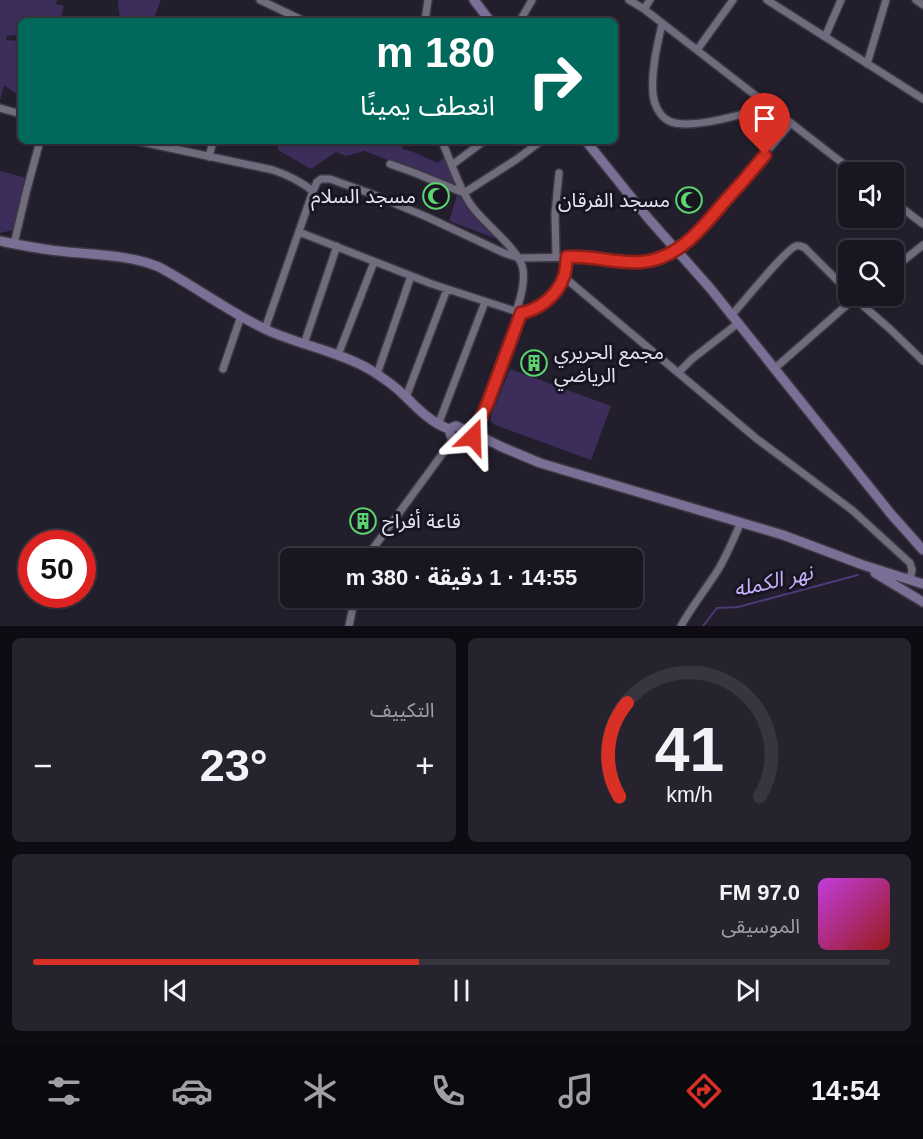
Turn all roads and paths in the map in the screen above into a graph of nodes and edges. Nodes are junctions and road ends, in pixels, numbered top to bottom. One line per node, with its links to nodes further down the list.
1 (260, 0): 14 (street)
2 (428, 0): 15 (street)
3 (474, 0): 16 (main road)
4 (532, 0): 17 (street)
5 (629, 0): 13 (street)
6 (650, 0): 13 (street)
7 (734, 0): 20 (street)
8 (767, 0): 19 (street)
9 (841, 0): 19 (street)
10 (886, 0): 21 (street)
11 (916, 0): 12 (street)
12 (923, 5)
13 (644, 9): 18 (street)
14 (298, 18)
15 (425, 18)
16 (488, 18)
17 (522, 18)
18 (662, 24): 20 (street); 23 (street)
19 (825, 37): 21 (street)
20 (697, 50): 23 (street)
21 (867, 64): 22 (street)
22 (923, 99)
23 (770, 107): 26 (street)
24 (0, 108): 25 (street)
25 (18, 113)
26 (791, 123): 35 (street); 48 (street)
27 (39, 144): 45 (street)
28 (150, 144): 34 (street)
29 (212, 144): 34 (street)
30 (443, 144): 37 (street)
31 (480, 144): 37 (street)
32 (537, 144): 40 (street)
33 (588, 144): 48 (main road)
34 (209, 157): 39 (street)
35 (841, 162)
36 (390, 164): 40 (street)
37 (452, 165): 40 (street)
38 (559, 173): 49 (street)
39 (313, 191): 43 (street); 51 (street)
40 (464, 193): 51 (street)
41 (904, 210): 42 (street)
42 (923, 224)
43 (299, 232): 47 (street); 64 (street)
44 (0, 241): 45 (main road)
45 (14, 244): 62 (main road)
46 (923, 245): 52 (street)
47 (337, 246): 53 (street); 65 (street)
48 (676, 250): 50 (street); 63 (main road)
49 (556, 257): 50 (street); 51 (street)
50 (567, 257): 55 (street)
51 (519, 258): 61 (street)
52 (904, 260)
53 (374, 262): 54 (street); 66 (street)
54 (411, 276): 57 (street); 71 (street)
55 (564, 276): 61 (street); 70 (street)
56 (838, 280): 63 (street)
57 (447, 289): 58 (street); 72 (street)
58 (484, 302): 61 (street); 73 (street)
59 (841, 306): 69 (street)
60 (865, 306): 67 (street)
61 (519, 312): 75 (street)
62 (241, 316): 64 (main road); 68 (street)
63 (734, 320): 69 (main road); 70 (street)
64 (265, 329): 65 (main road)
65 (304, 344): 66 (main road)
66 (339, 355): 71 (main road)
67 (923, 361)
68 (223, 369)
69 (774, 369): 78 (main road)
70 (678, 373): 80 (street)
71 (377, 374): 72 (main road)
72 (406, 397): 73 (main road)
73 (438, 425): 74 (main road)
74 (452, 434): 75 (main road); 77 (street)
75 (471, 435): 76 (main road)
76 (741, 522): 79 (main road); 85 (street)
77 (373, 548)
78 (923, 550)
79 (863, 565): 80 (main road); 82 (main road)
80 (910, 580): 81 (main road)
81 (923, 584)
82 (923, 602)
83 (353, 608): 84 (street)
84 (349, 626)
85 (681, 626)

